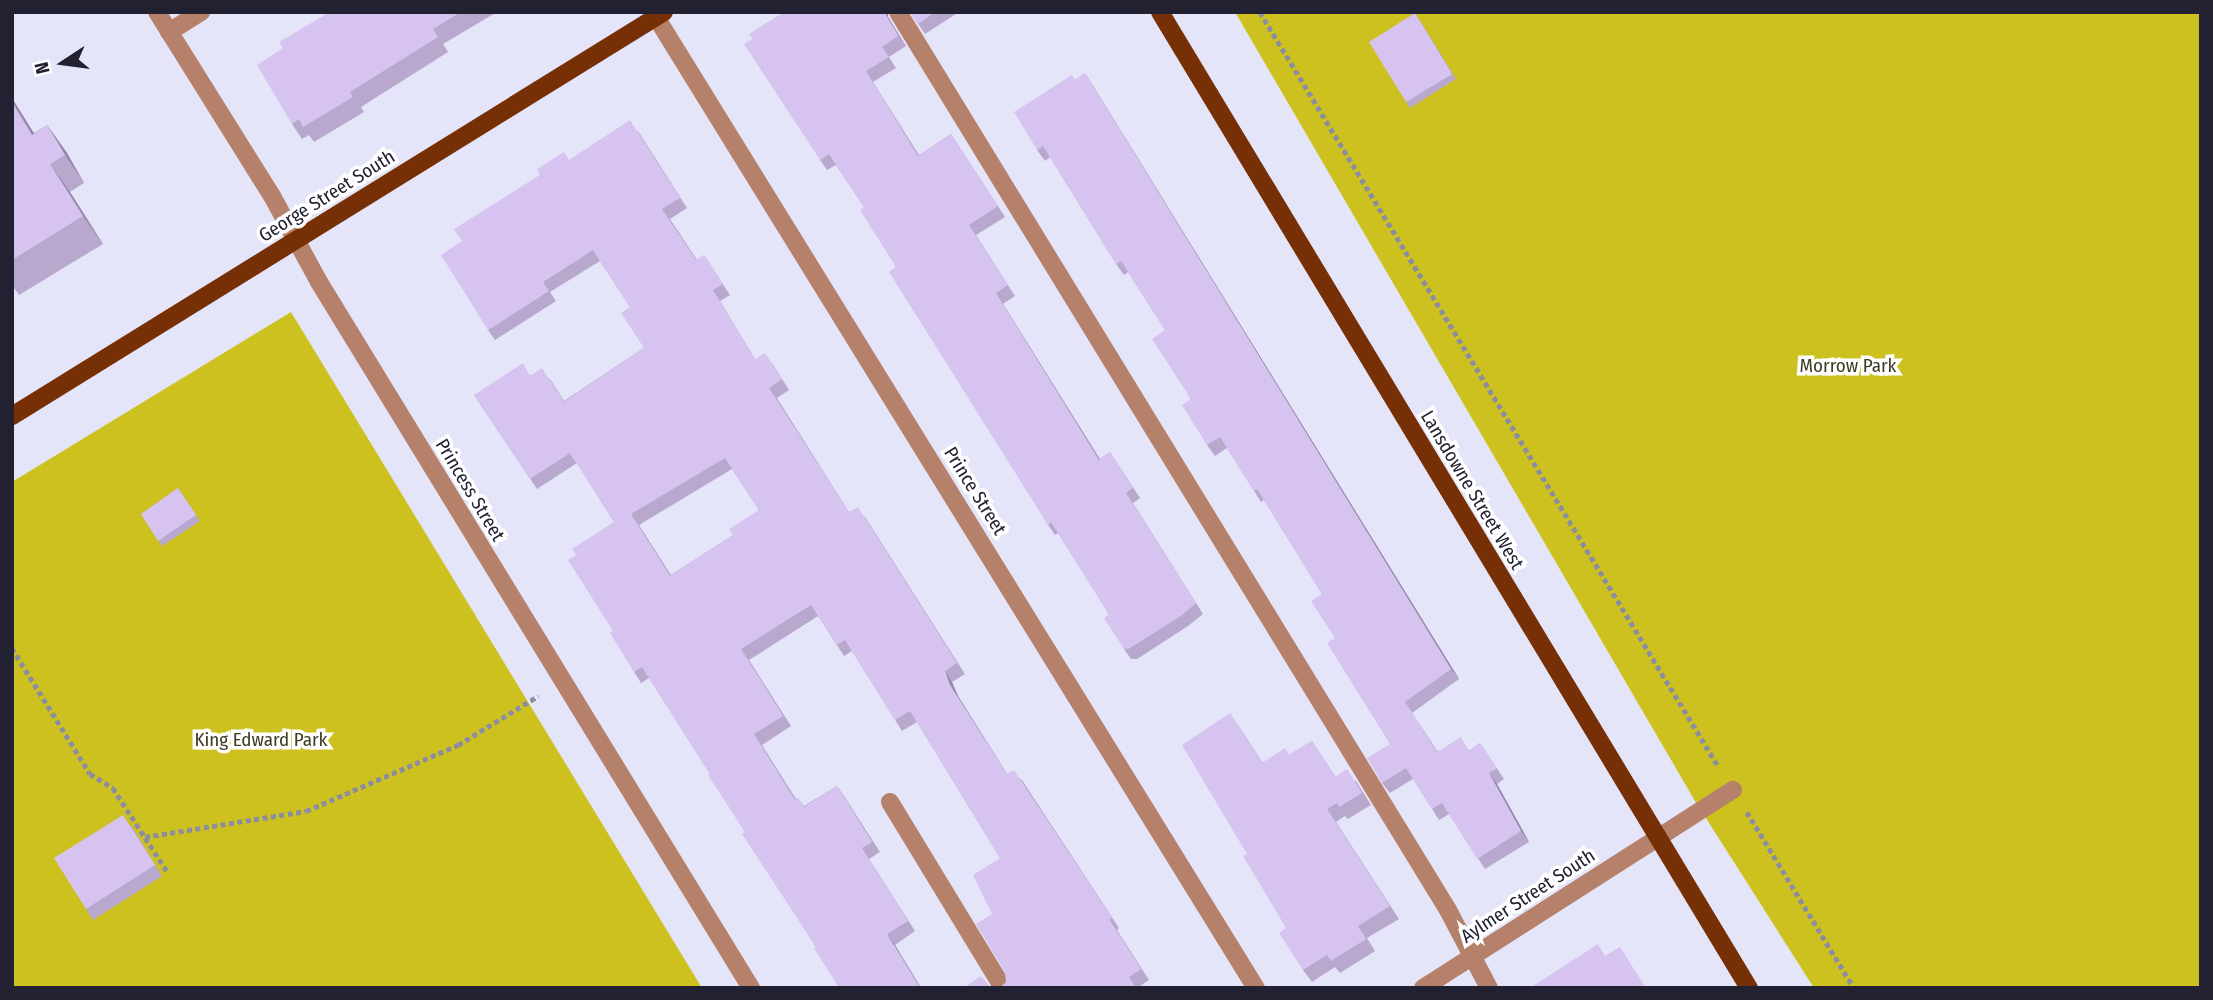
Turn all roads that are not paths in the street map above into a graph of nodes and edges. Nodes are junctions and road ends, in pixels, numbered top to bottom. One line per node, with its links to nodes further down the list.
1 (157, 12): 6 (street, Princess Street)
2 (201, 12): 6 (street)
3 (898, 12): 12 (street)
4 (1160, 12): 11 (main road, Lansdowne Street West)
5 (660, 15): 7 (main road, George Street South); 15 (street, Prince Street)
6 (169, 32): 7 (street, Princess Street)
7 (295, 240): 8 (main road, George Street South); 13 (street, Princess Street)
8 (12, 415)
9 (1733, 790): 11 (street, Aylmer Street South)
10 (890, 802): 14 (street)
11 (1656, 838): 12 (street, Aylmer Street South); 18 (main road, Lansdowne Street West)
12 (1471, 957): 16 (street, Aylmer Street South); 17 (street)
13 (751, 988)
14 (1003, 988)
15 (1256, 988)
16 (1423, 988)
17 (1489, 988)
18 (1749, 988)

